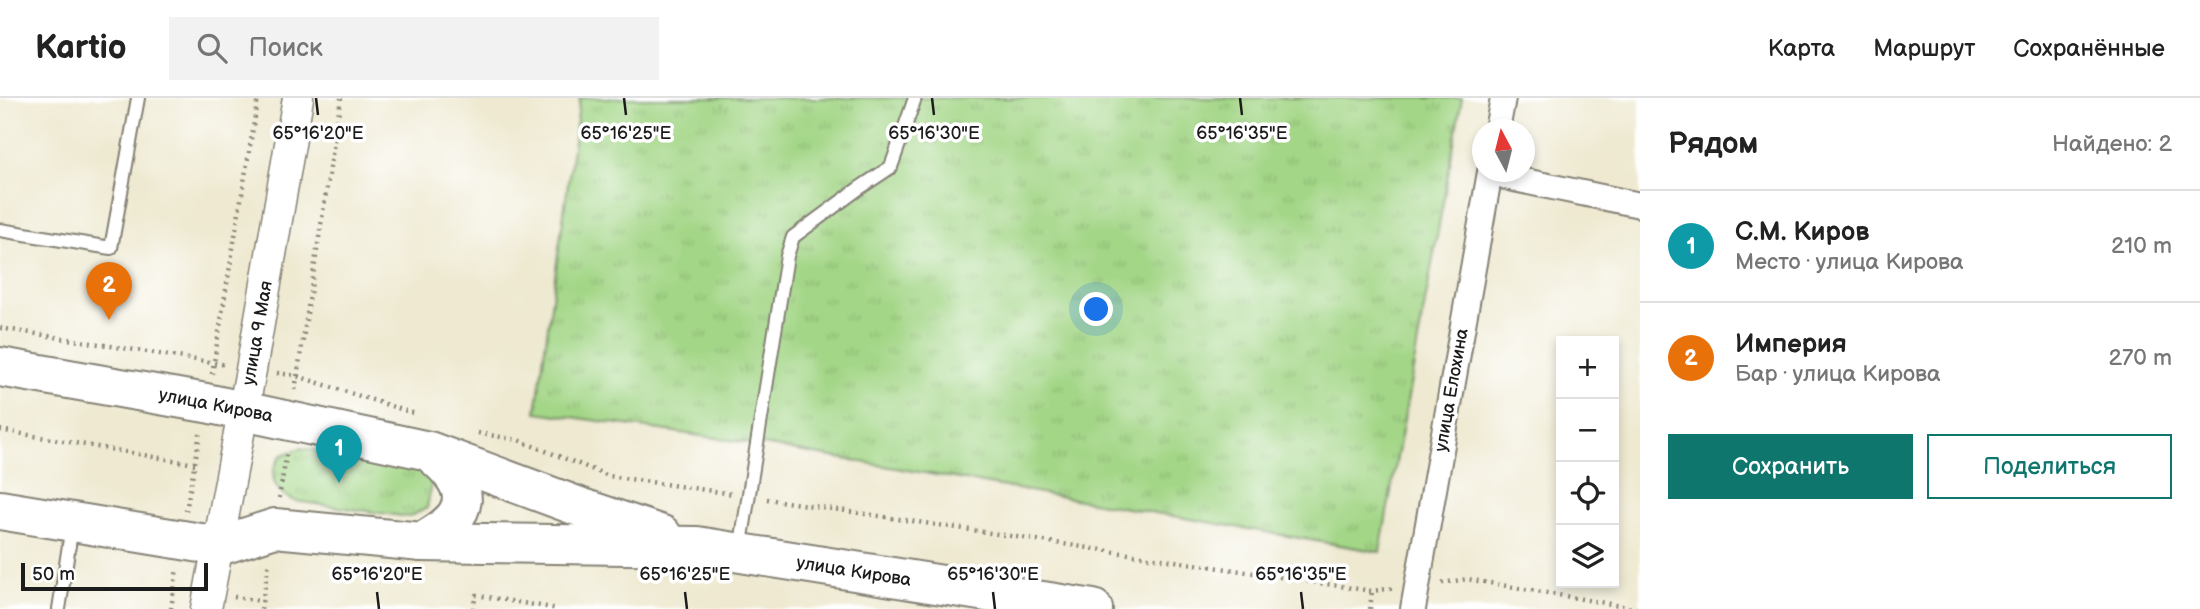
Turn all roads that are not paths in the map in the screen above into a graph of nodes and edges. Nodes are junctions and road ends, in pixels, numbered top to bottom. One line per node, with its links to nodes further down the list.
1 (138, 98): 9 (lane)
2 (298, 98): 11 (street, улица 9 Мая)
3 (915, 98): 18 (lane)
4 (1503, 98): 5 (street)
5 (1499, 119)
6 (1488, 182): 19 (street, улица Елохина)
7 (1532, 182): 8 (street)
8 (1640, 205)
9 (0, 230)
10 (0, 367): 11 (main road, улица Кирова)
11 (244, 410): 12 (main road, улица Кирова); 16 (street, улица 9 Мая)
12 (429, 451): 15 (main road); 17 (main road, улица Кирова)
13 (0, 510): 14 (main road, улица Кирова)
14 (73, 523): 16 (main road, улица Кирова); 20 (lane)
15 (422, 542): 16 (main road, улица Кирова); 17 (main road, улица Кирова)
16 (219, 546): 21 (street, улица 9 Мая)
17 (697, 546): 18 (main road, улица Кирова)
18 (739, 553): 22 (main road, улица Кирова)
19 (1415, 597)
20 (59, 609)
21 (206, 609)
22 (1093, 609)

